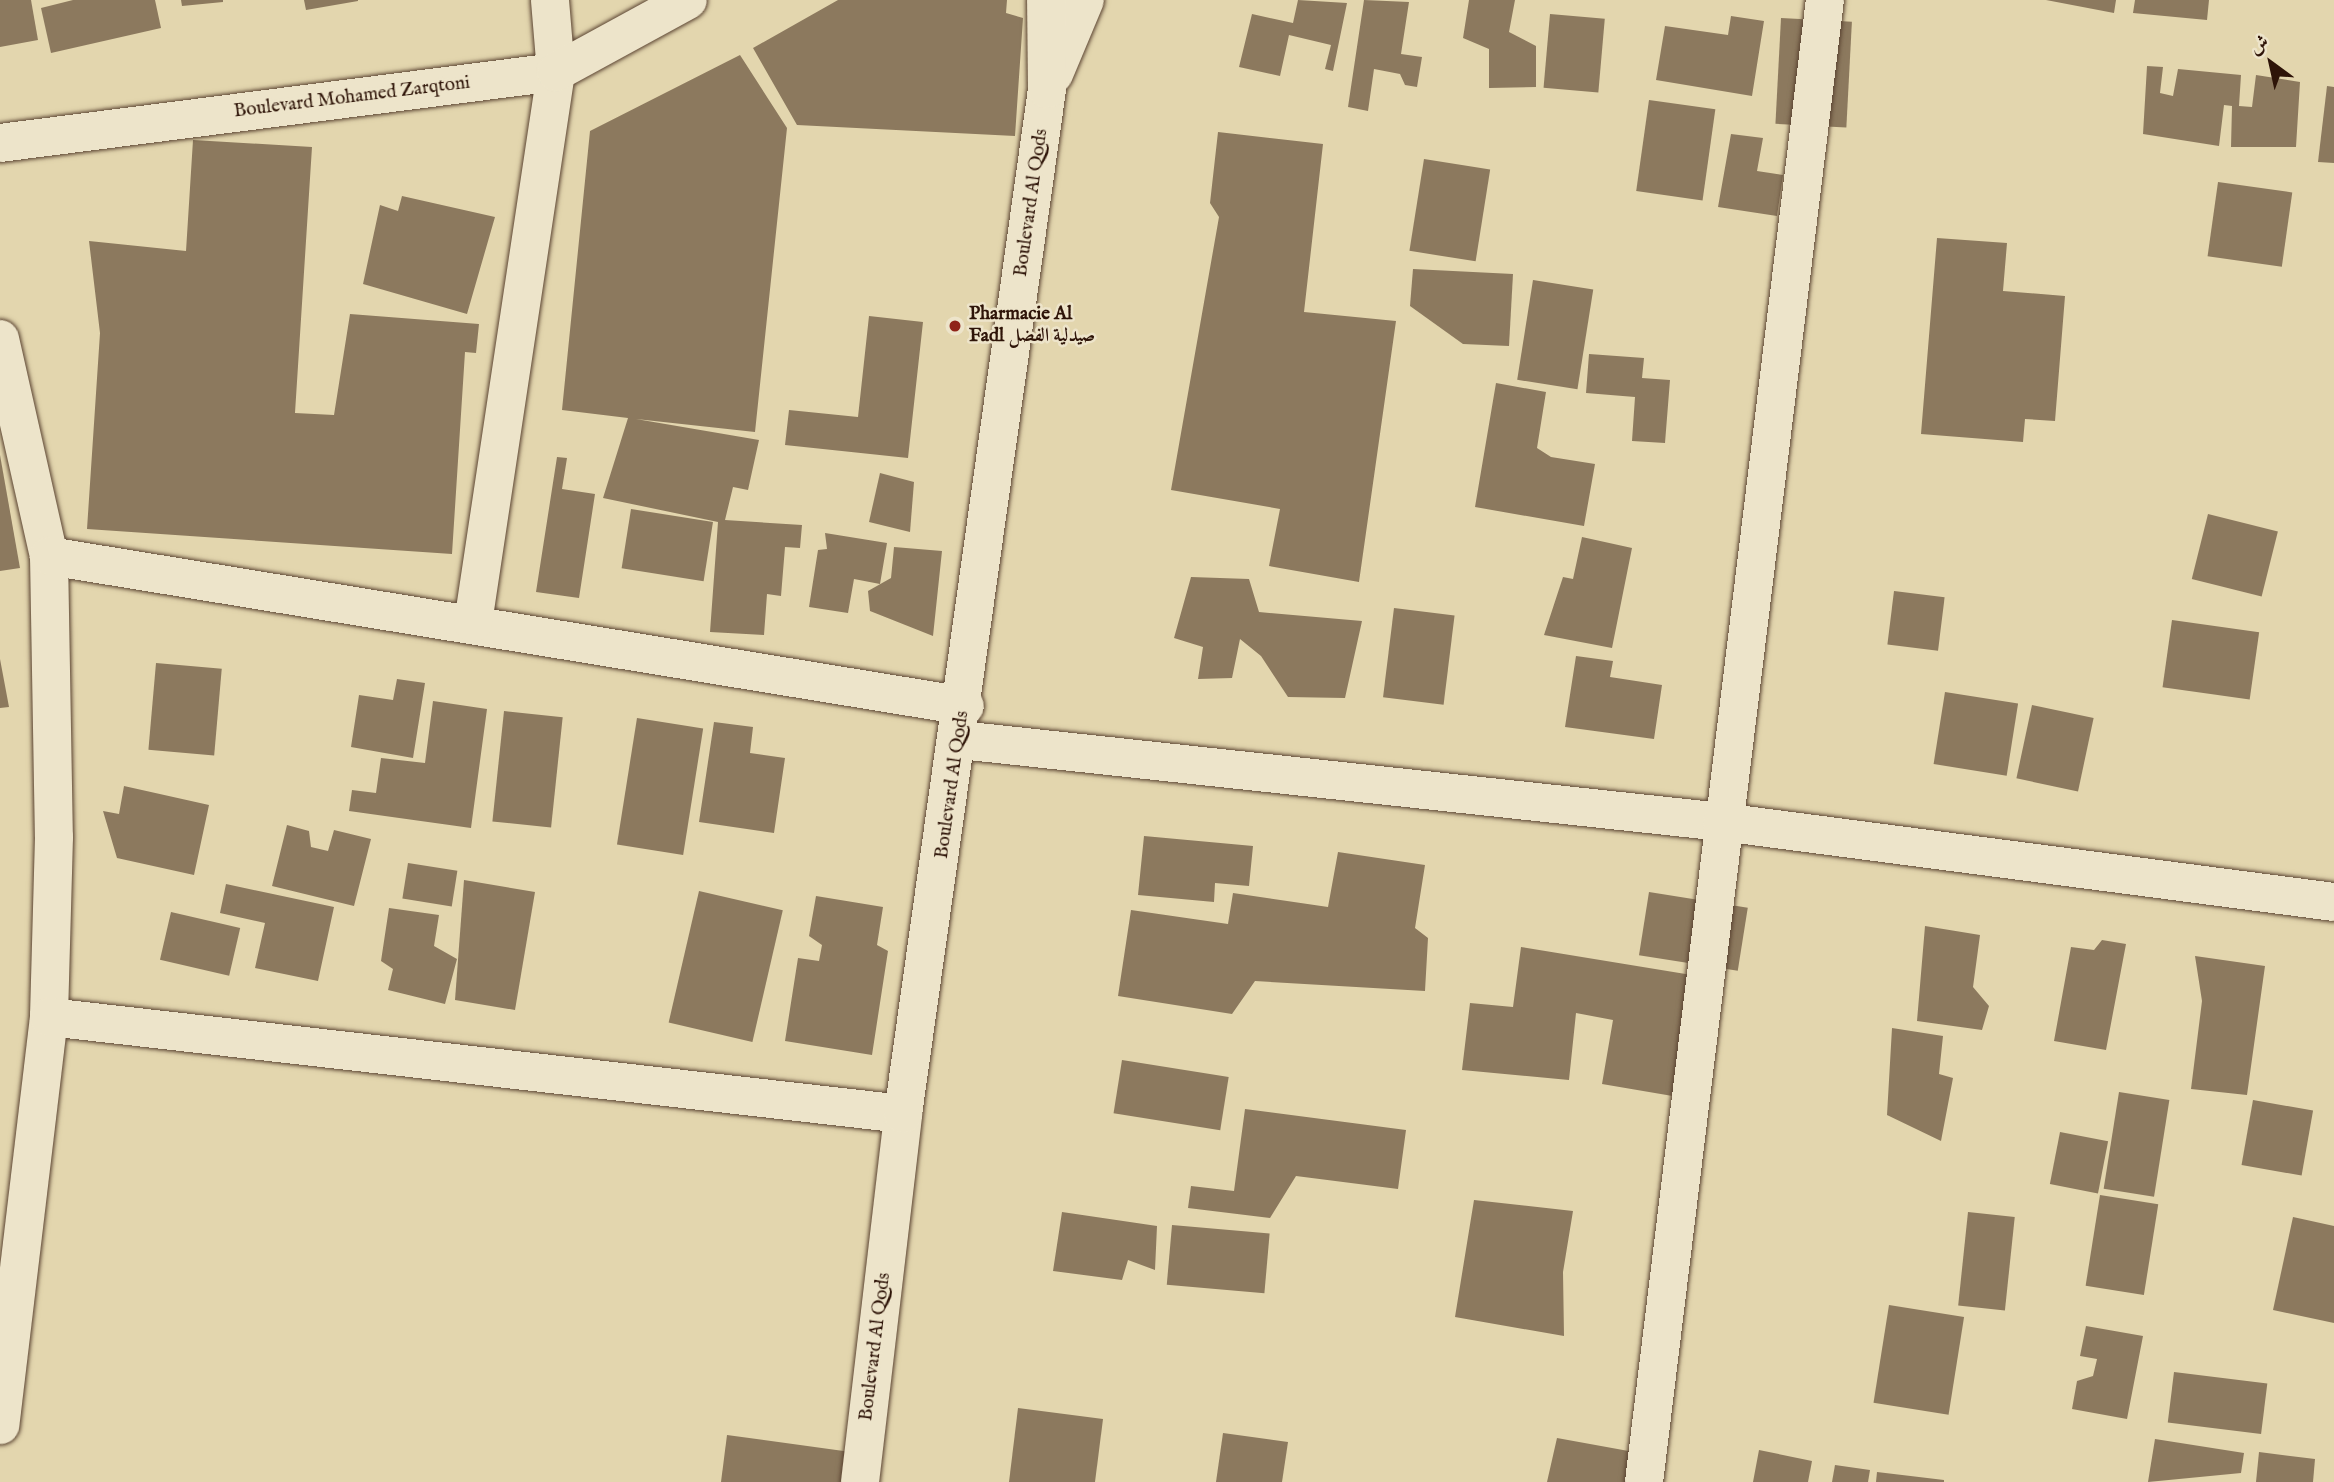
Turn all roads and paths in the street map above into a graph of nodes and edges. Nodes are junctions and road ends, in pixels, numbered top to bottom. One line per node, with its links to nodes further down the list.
1 (550, 0): 6 (street)
2 (688, 0): 6 (street, Boulevard Mohamed Zarqtoni)
3 (1046, 0): 7 (street)
4 (1085, 0): 7 (street)
5 (1825, 0): 13 (street)
6 (556, 72): 8 (street, Boulevard Mohamed Zarqtoni); 11 (street)
7 (1047, 89): 12 (street, Boulevard Al Qods)
8 (0, 143)
9 (0, 338): 10 (street)
10 (48, 556): 11 (street); 15 (street)
11 (473, 622): 12 (street)
12 (962, 723): 13 (street); 16 (street, Boulevard Al Qods)
13 (1723, 822): 14 (street); 20 (street)
14 (2334, 902)
15 (49, 1017): 16 (street); 17 (street)
16 (903, 1114): 19 (street, Boulevard Al Qods)
17 (14, 1199): 18 (street)
18 (0, 1425)
19 (860, 1482)
20 (1644, 1482)

